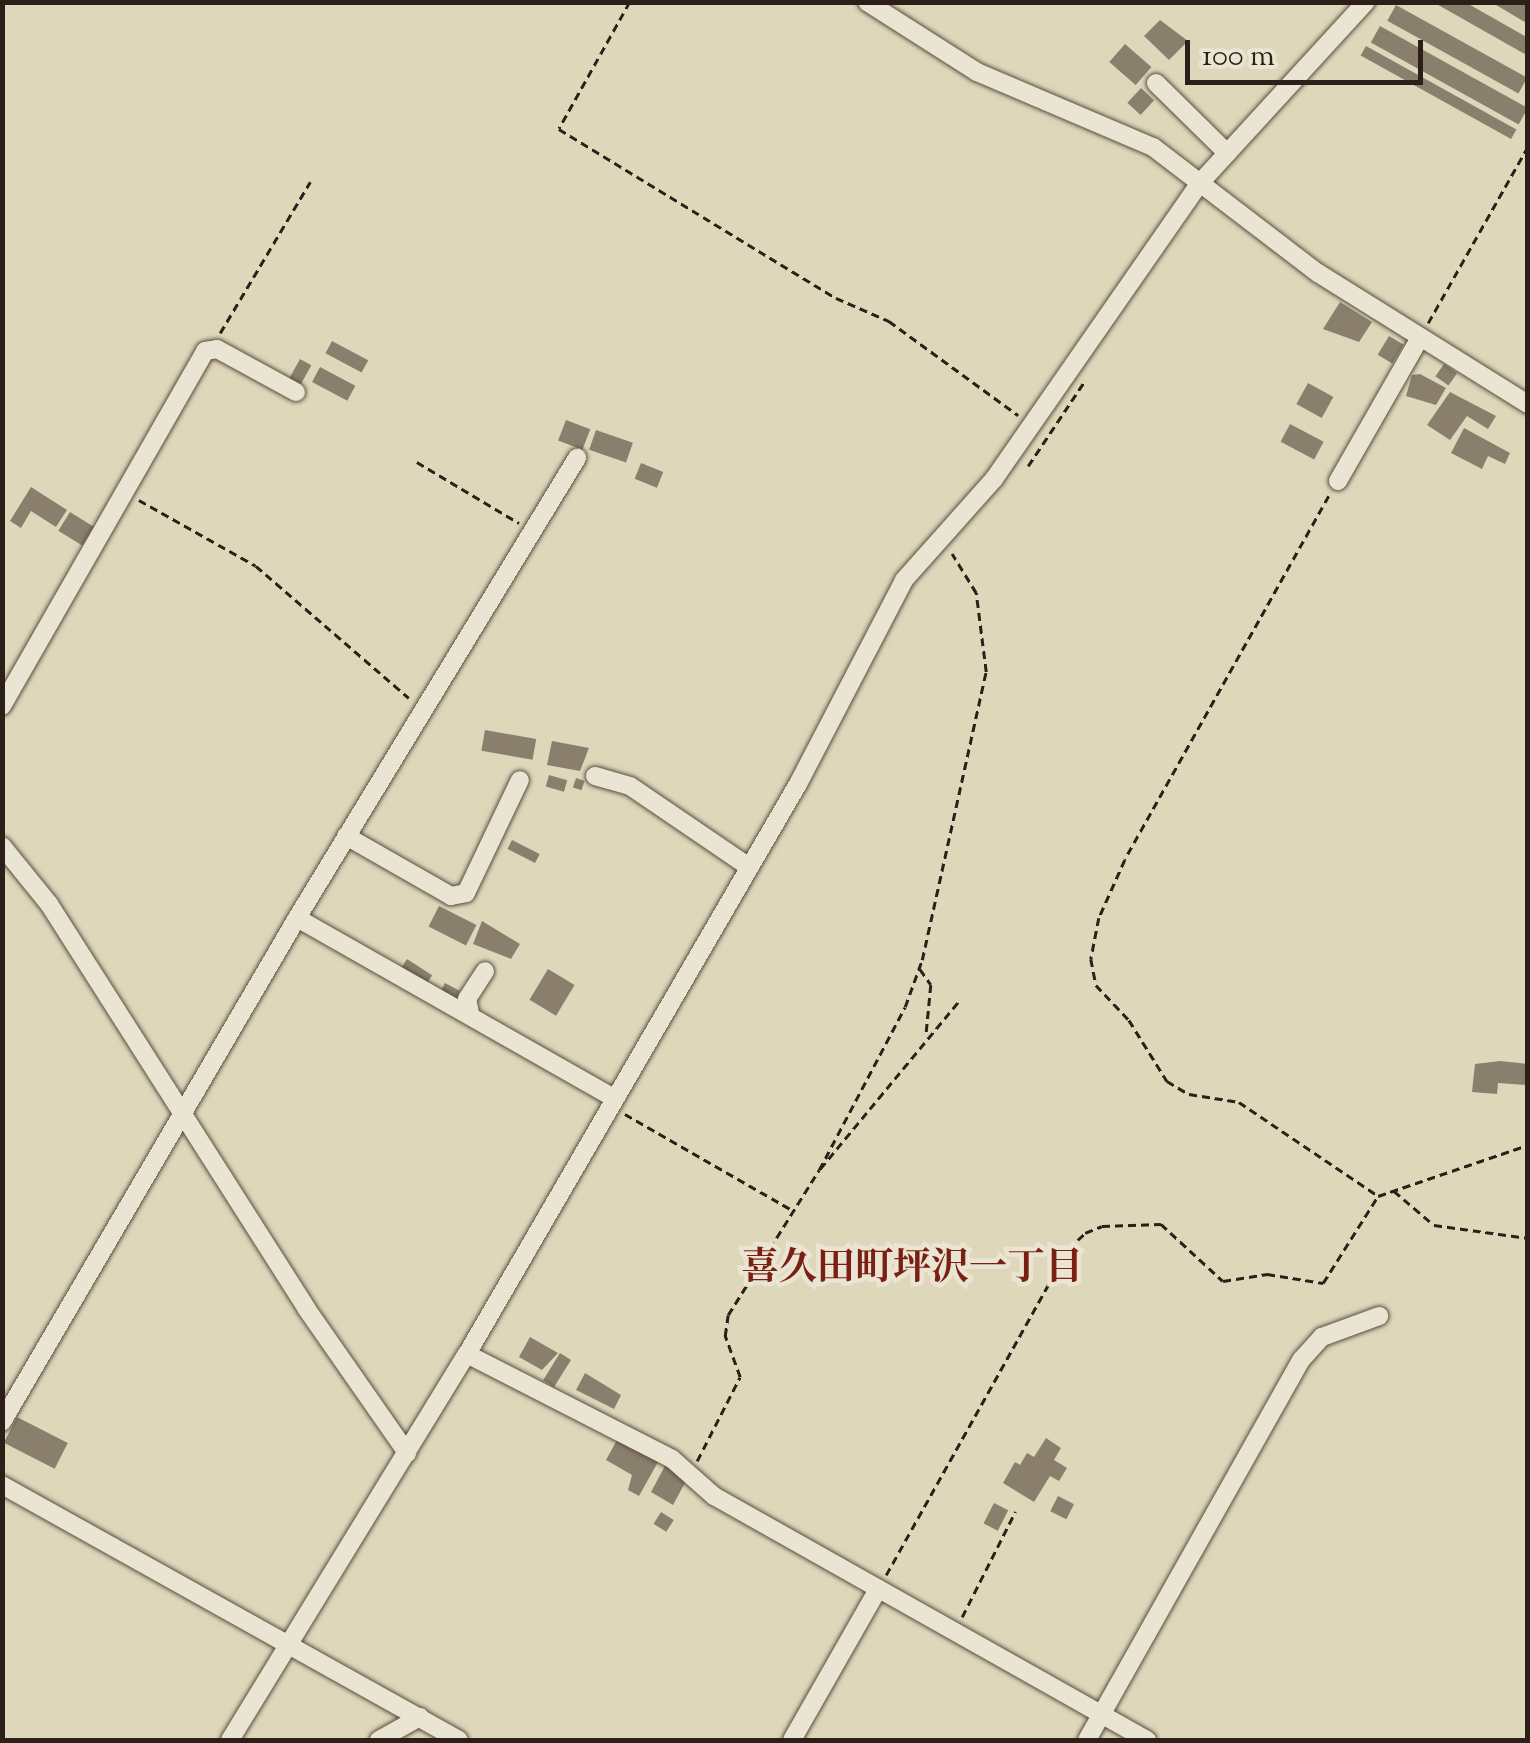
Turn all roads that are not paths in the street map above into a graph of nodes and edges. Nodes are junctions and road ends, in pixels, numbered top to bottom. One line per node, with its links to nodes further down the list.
1 (866, 2): 5 (street)
2 (1366, 2): 4 (street)
3 (1156, 83): 4 (street)
4 (1227, 153): 5 (street)
5 (1200, 184): 6 (street); 16 (street)
6 (1420, 338): 8 (street); 10 (street)
7 (296, 392): 11 (street)
8 (1528, 404)
9 (577, 458): 14 (street)
10 (1338, 481)
11 (2, 706)
12 (595, 776): 16 (street)
13 (520, 780): 14 (street)
14 (346, 836): 17 (street)
15 (2, 846): 21 (street)
16 (749, 867): 20 (street)
17 (297, 918): 19 (street); 21 (street)
18 (485, 970): 19 (street)
19 (470, 1013): 20 (street)
20 (612, 1102): 23 (street)
21 (182, 1115): 24 (street); 25 (street)
22 (1379, 1316): 29 (street)
23 (467, 1354): 25 (street); 27 (street)
24 (2, 1422)
25 (406, 1453): 28 (street)
26 (2, 1485): 28 (street)
27 (878, 1589): 29 (street); 34 (street)
28 (288, 1650): 30 (street); 31 (street)
29 (1102, 1714): 35 (street); 36 (street)
30 (420, 1717): 32 (street); 33 (street)
31 (230, 1740)
32 (379, 1740)
33 (459, 1740)
34 (792, 1740)
35 (1087, 1740)
36 (1147, 1740)

